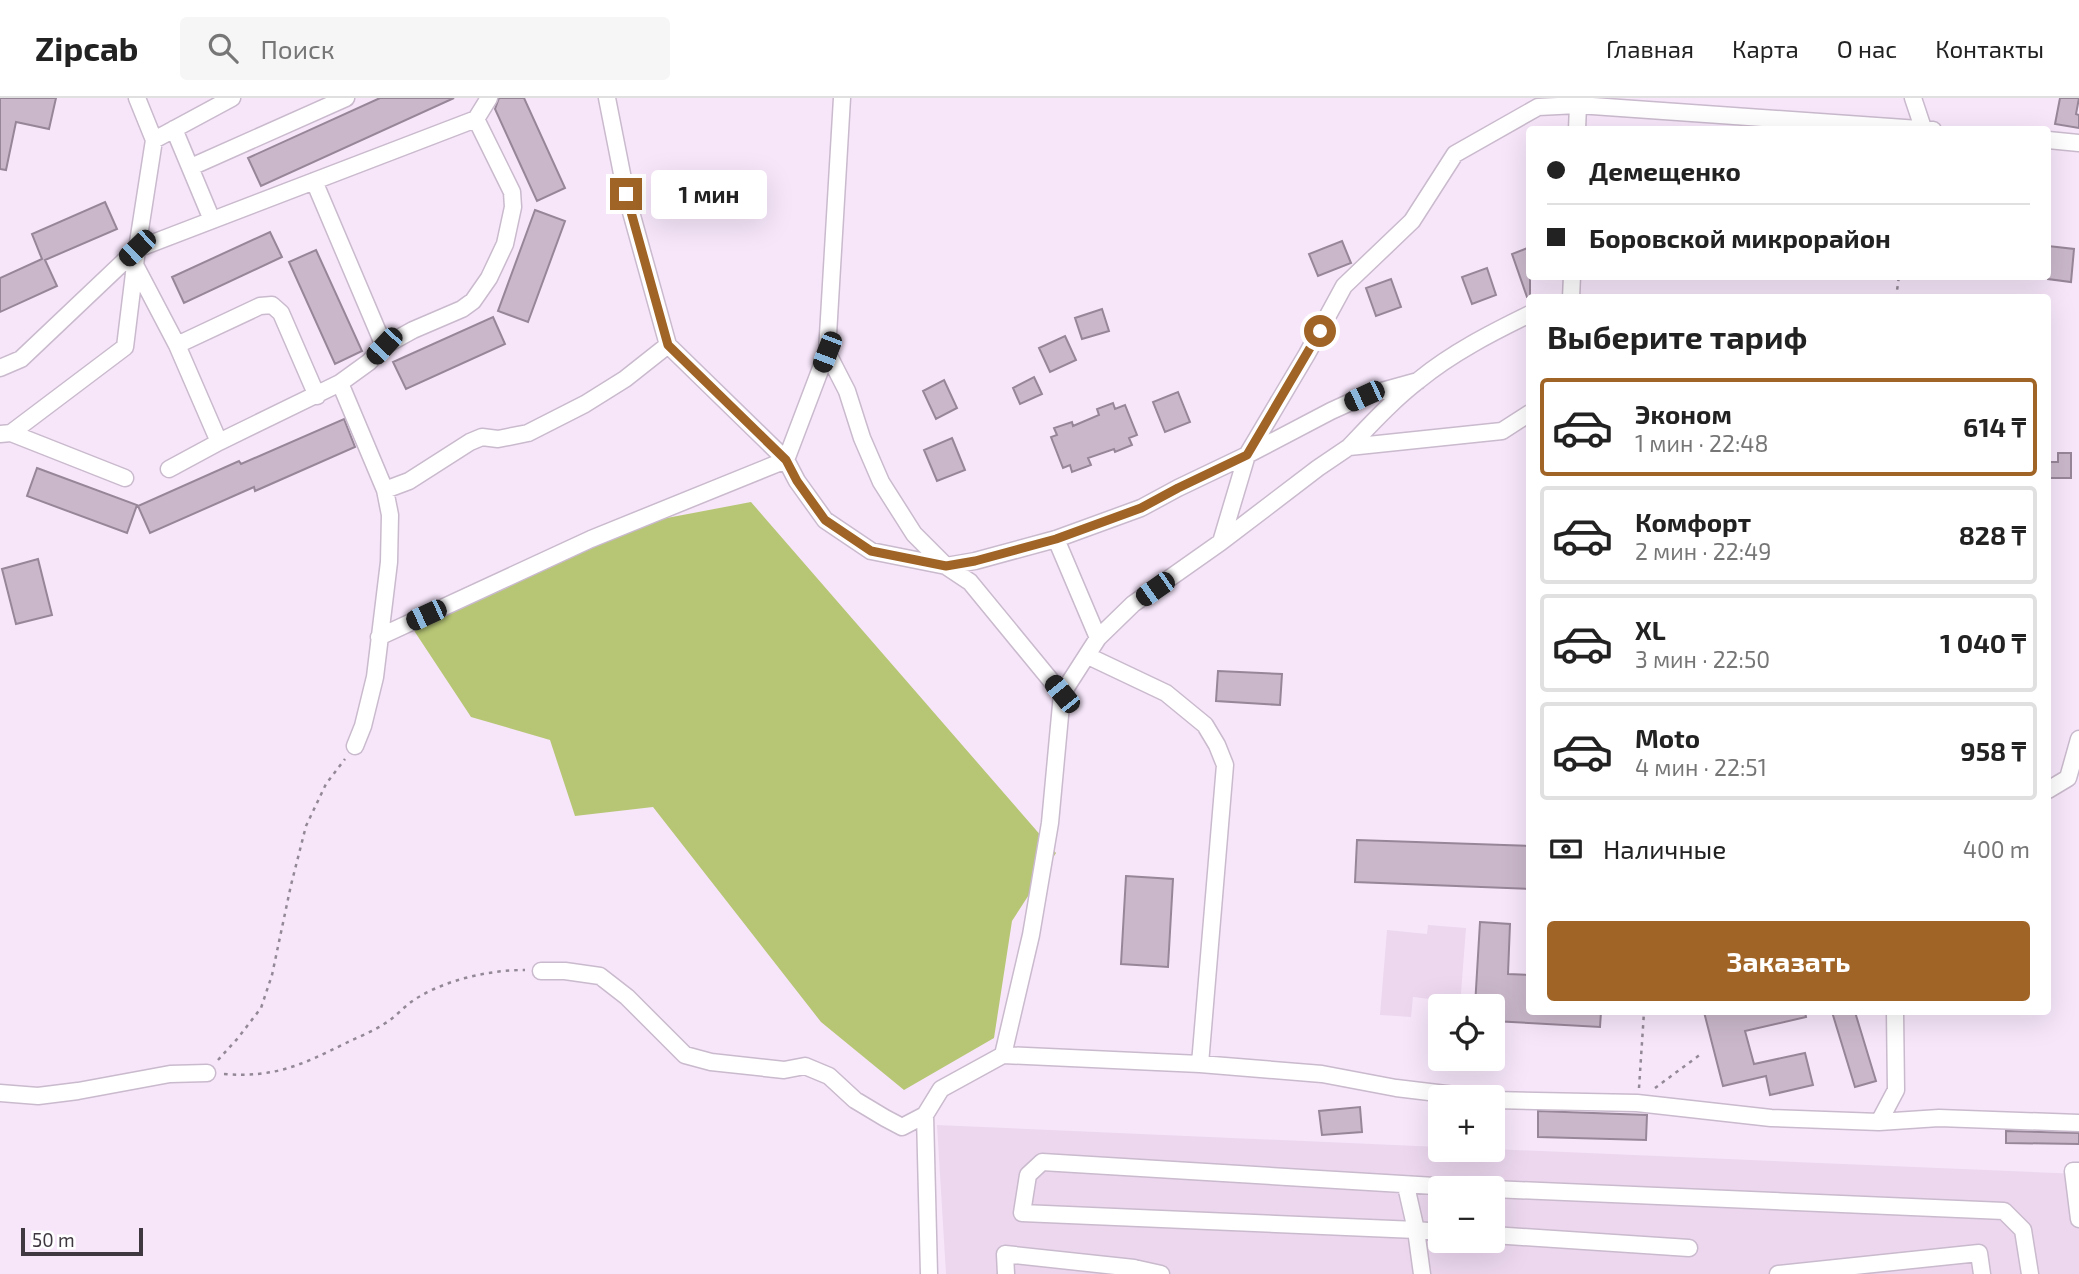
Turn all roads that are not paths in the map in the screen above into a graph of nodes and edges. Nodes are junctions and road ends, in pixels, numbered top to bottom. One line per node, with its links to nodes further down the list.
1 (137, 98): 14 (street)
2 (232, 98): 13 (street)
3 (346, 98): 17 (street)
4 (489, 98): 9 (street)
5 (607, 98): 24 (street)
6 (842, 98): 26 (street)
7 (1913, 98): 12 (street)
8 (1576, 101): 10 (street); 11 (street); 35 (street)
9 (476, 119): 18 (street); 25 (street)
10 (1577, 126)
11 (1890, 126)
12 (1927, 126)
13 (174, 129): 14 (street); 17 (street)
14 (154, 140): 20 (street)
15 (2051, 140): 16 (street)
16 (2079, 143)
17 (191, 167): 19 (street)
18 (314, 181): 19 (street); 25 (street)
19 (212, 220): 20 (street)
20 (137, 248): 21 (street); 27 (street)
21 (135, 265): 23 (street); 32 (street)
22 (1526, 316): 28 (street)
23 (177, 345): 30 (street); 33 (street)
24 (668, 345): 36 (street); 39 (street)
25 (384, 346): 29 (street)
26 (827, 352): 36 (street); 42 (street)
27 (0, 368)
28 (1418, 381): 34 (street); 35 (street)
29 (340, 383): 30 (street); 39 (street)
30 (317, 396): 33 (street)
31 (1526, 416): 34 (street)
32 (5, 434): 38 (street)
33 (219, 442): 37 (street)
34 (1349, 447): 41 (street)
35 (1247, 455): 40 (street); 41 (street)
36 (786, 460): 42 (street); 43 (street)
37 (169, 469)
38 (125, 478)
39 (385, 490): 43 (street)
40 (1056, 539): 42 (street); 44 (street)
41 (1221, 542): 44 (street)
42 (946, 566): 46 (street)
43 (379, 637): 48 (street)
44 (1098, 638): 45 (street)
45 (1088, 656): 46 (street); 53 (street)
46 (1062, 694): 52 (street)
47 (2079, 739): 49 (street)
48 (355, 746)
49 (2051, 788)
50 (541, 971): 58 (street)
51 (1895, 1015): 59 (street)
52 (1003, 1055): 53 (street); 58 (street)
53 (1200, 1064): 55 (street)
54 (206, 1073): 56 (street)
55 (1428, 1092)
56 (0, 1093)
57 (1505, 1100): 59 (street)
58 (925, 1115): 74 (street)
59 (1879, 1122): 60 (street)
60 (2079, 1123)
61 (2079, 1171): 65 (street)
62 (1406, 1186): 63 (street); 66 (street); 66 (street)
63 (1428, 1187)
64 (1505, 1190): 80 (street)
65 (2079, 1219)
66 (1416, 1230): 67 (street); 77 (street)
67 (1428, 1231)
68 (1505, 1236): 69 (street)
69 (1689, 1248)
70 (1922, 1267): 71 (street); 79 (street)
71 (1864, 1270): 73 (street)
72 (1135, 1271): 75 (street); 76 (street)
73 (1808, 1273): 78 (street)
74 (929, 1274)
75 (1006, 1274)
76 (1161, 1274)
77 (1422, 1274)
78 (1779, 1274)
79 (1982, 1274)
80 (2030, 1274)

